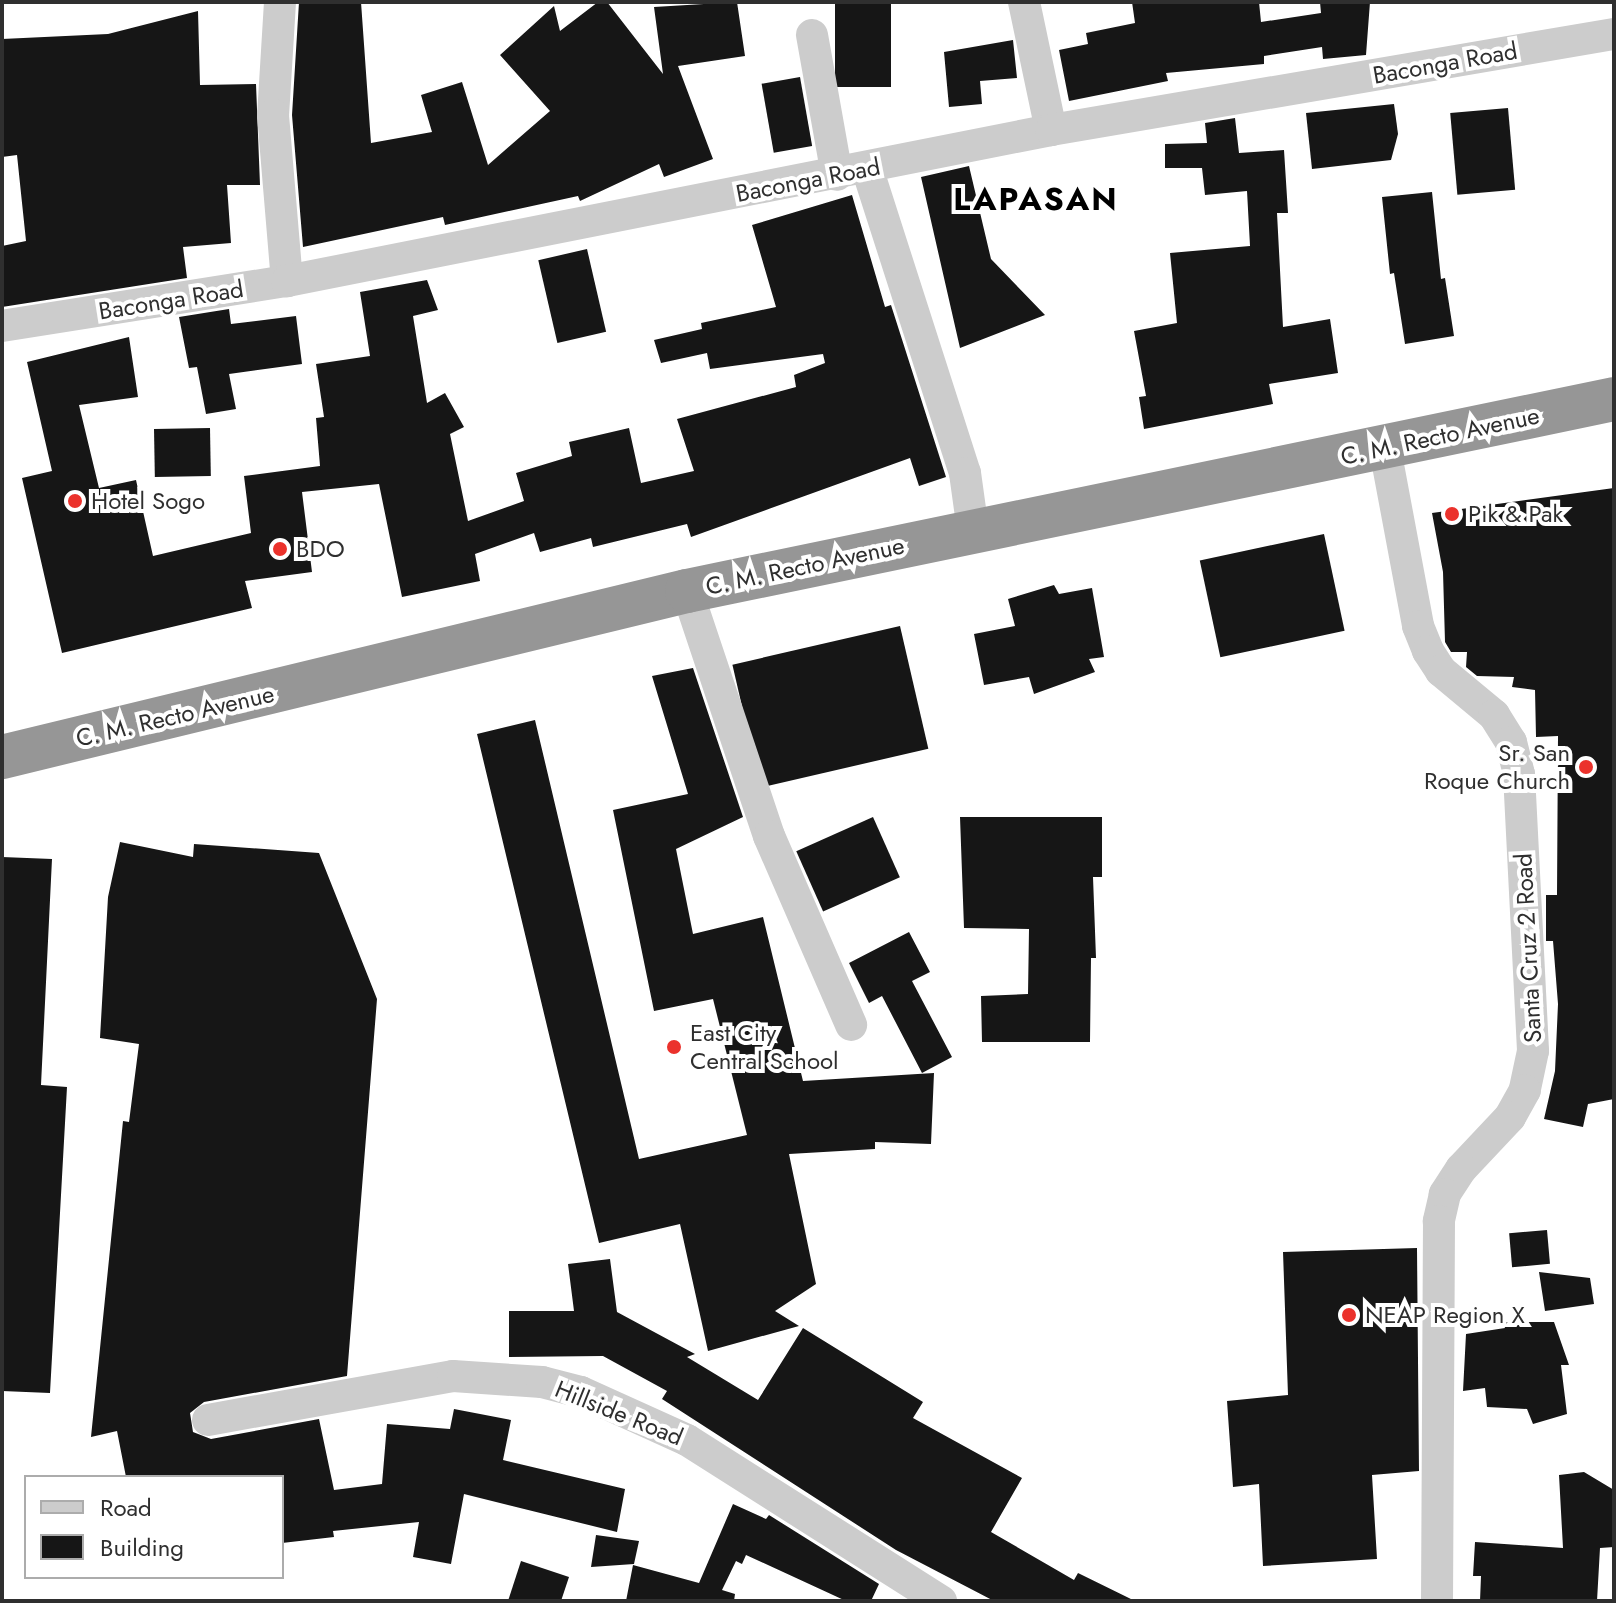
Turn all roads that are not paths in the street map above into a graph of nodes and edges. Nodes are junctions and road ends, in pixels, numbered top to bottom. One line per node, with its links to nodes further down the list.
1 (280, 2): 7 (street)
2 (1024, 2): 5 (street)
3 (1614, 34): 5 (street, Baconga Road)
4 (812, 35): 6 (street)
5 (1051, 130): 6 (street, Baconga Road)
6 (852, 171): 7 (street, Baconga Road); 11 (street)
7 (287, 281): 8 (street, Baconga Road)
8 (2, 326)
9 (1614, 399): 10 (highway, C. M. Recto Avenue)
10 (1385, 449): 11 (highway, C. M. Recto Avenue); 17 (street, Santa Cruz 2 Road)
11 (973, 531): 12 (highway, C. M. Recto Avenue)
12 (687, 591): 13 (highway, C. M. Recto Avenue); 14 (street)
13 (2, 757)
14 (851, 1025)
15 (208, 1420): 16 (street, Hillside Road)
16 (941, 1601)
17 (1437, 1601)

